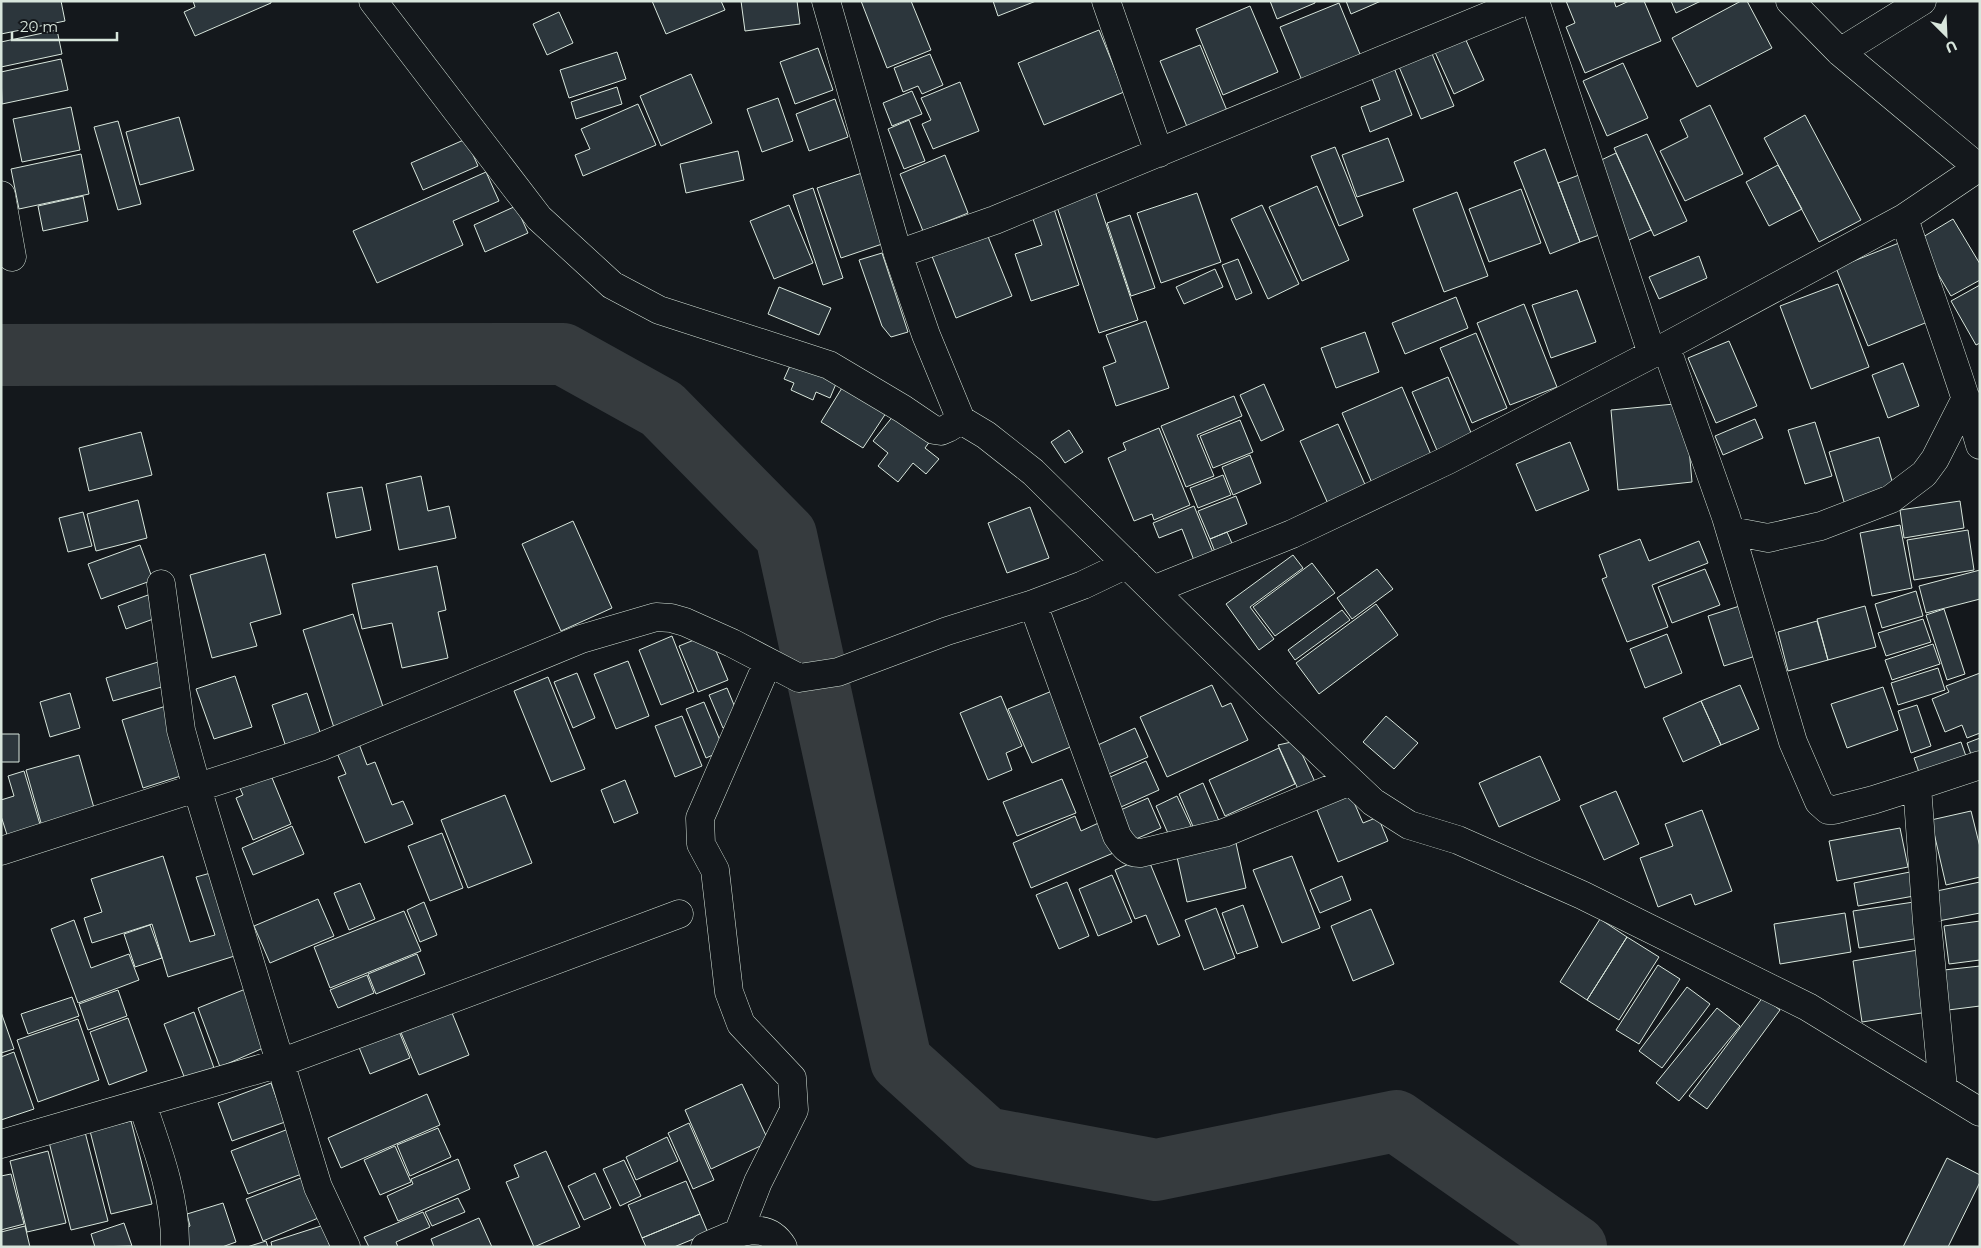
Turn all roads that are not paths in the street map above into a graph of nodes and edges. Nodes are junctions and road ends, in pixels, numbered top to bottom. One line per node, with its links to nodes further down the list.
1 (373, 1): 17 (street)
2 (826, 1): 13 (street)
3 (1106, 1): 9 (street)
4 (1525, 1): 9 (street)
5 (1535, 1): 15 (street)
6 (1790, 1): 8 (street)
7 (1922, 1): 8 (street)
8 (1840, 52): 10 (street)
9 (1159, 153): 13 (street)
10 (1979, 169): 12 (street)
11 (1, 195): 14 (street)
12 (1904, 218): 15 (street); 16 (street)
13 (898, 254): 17 (street)
14 (12, 257)
15 (1659, 351): 19 (street); 22 (street)
16 (1966, 398): 18 (street); 19 (street)
17 (955, 424): 20 (street)
18 (1980, 445)
19 (1731, 531): 27 (street)
20 (1113, 572): 22 (street); 23 (street)
21 (161, 584): 28 (street)
22 (1153, 590): 26 (street)
23 (1033, 604): 24 (street); 26 (street)
24 (768, 662): 28 (street); 36 (street)
25 (1980, 765): 27 (street)
26 (1350, 781): 32 (street)
27 (1917, 786): 32 (street)
28 (197, 788): 29 (street); 31 (street)
29 (1, 851)
30 (679, 914): 31 (street)
31 (280, 1063): 33 (street); 38 (street)
32 (1943, 1088): 34 (street)
33 (142, 1104): 35 (street); 37 (street)
34 (1980, 1112)
35 (1, 1144)
36 (738, 1233): 39 (street); 40 (street)
37 (175, 1247)
38 (346, 1247)
39 (705, 1247)
40 (783, 1247)

